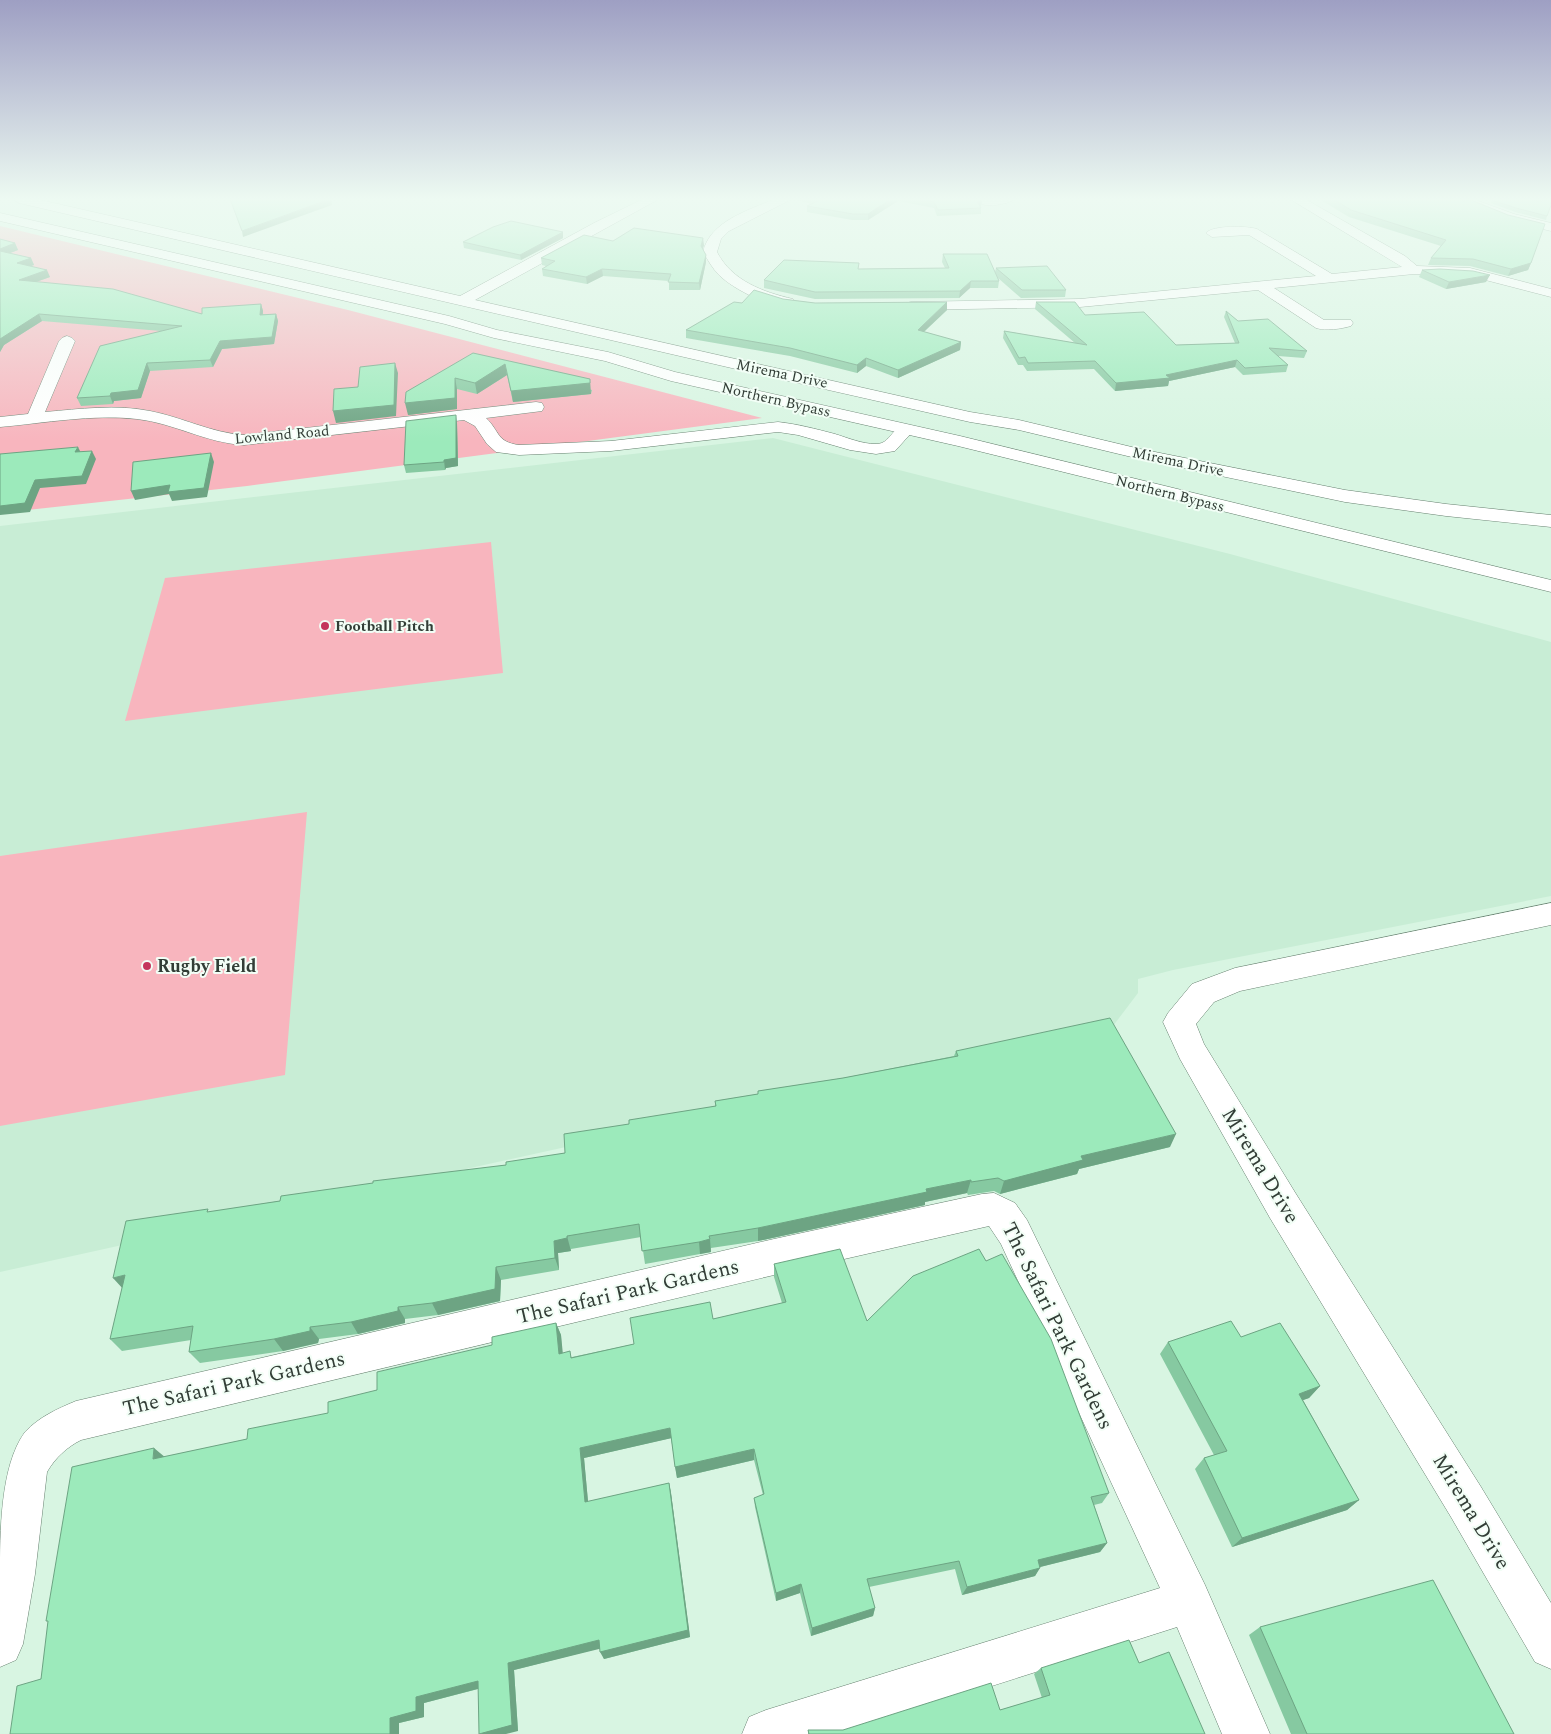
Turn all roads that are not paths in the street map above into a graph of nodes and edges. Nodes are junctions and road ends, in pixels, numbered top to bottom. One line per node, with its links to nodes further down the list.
1 (268, 280): 18 (street, Northern Bypass)
2 (370, 280): 9 (street, Mirema Drive)
3 (502, 280): 9 (street)
4 (736, 280): 10 (street)
5 (1310, 280): 7 (street)
6 (1501, 280): 8 (street)
7 (1260, 285): 11 (street); 12 (street)
8 (1551, 293)
9 (462, 301): 19 (street, Mirema Drive)
10 (798, 303)
11 (902, 306)
12 (1346, 323)
13 (67, 341): 16 (street)
14 (536, 407): 15 (street, Lowland Road)
15 (466, 415): 16 (street, Lowland Road); 18 (street)
16 (34, 419): 17 (street, Lowland Road)
17 (0, 422)
18 (906, 430): 20 (street, Northern Bypass)
19 (1551, 522)
20 (1474, 569): 21 (street, Northern Bypass); 22 (street)
21 (1551, 586)
22 (1551, 602)
23 (1551, 914): 26 (street, Mirema Drive)
24 (1189, 1601): 25 (street, The Safari Park Gardens); 27 (street); 28 (street, The Safari Park Gardens)
25 (0, 1644)
26 (1551, 1646)
27 (766, 1734)
28 (1246, 1734)

